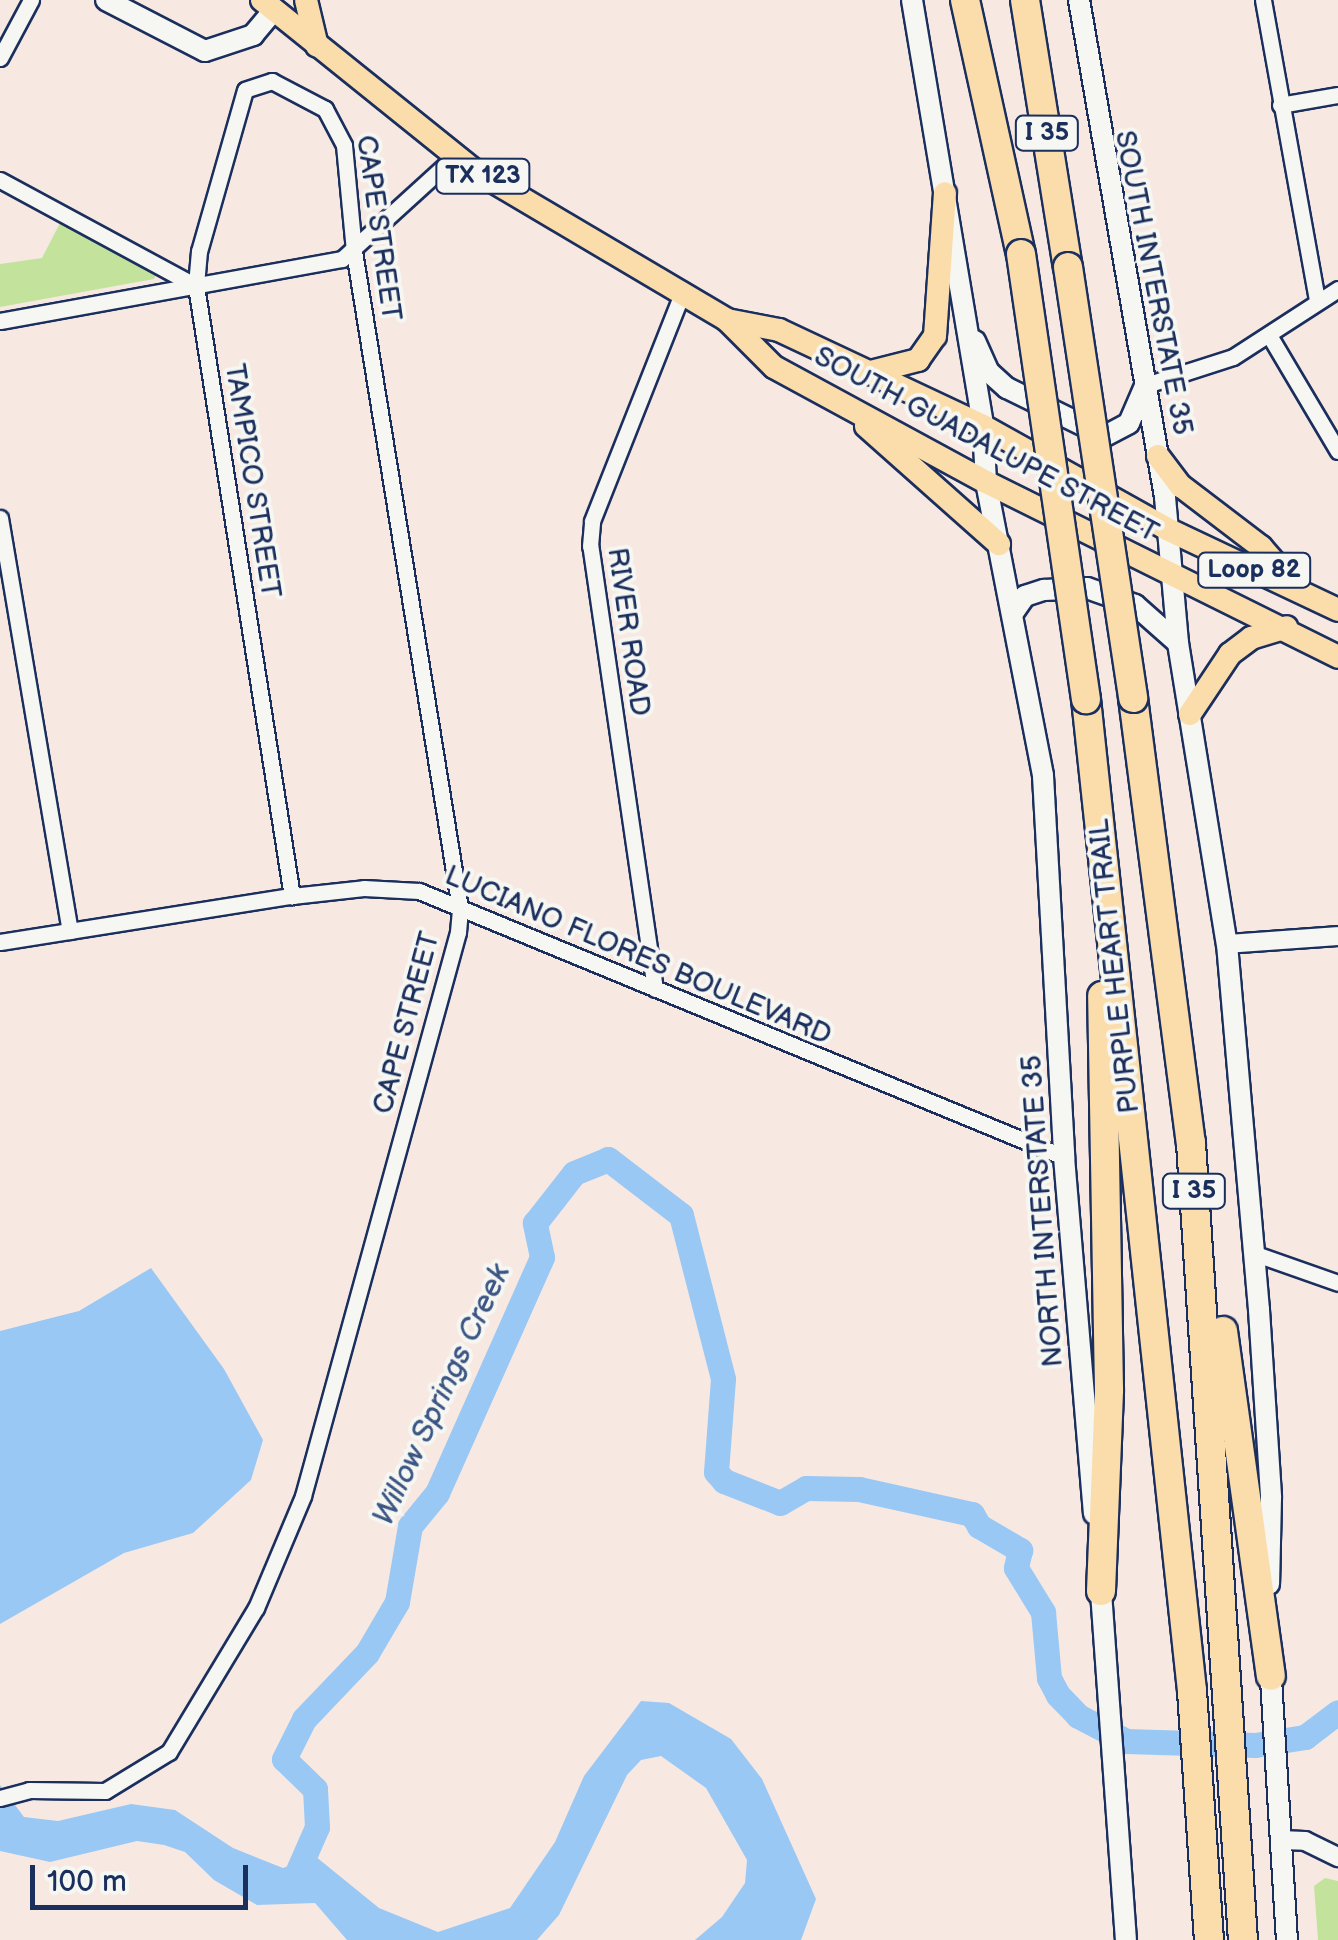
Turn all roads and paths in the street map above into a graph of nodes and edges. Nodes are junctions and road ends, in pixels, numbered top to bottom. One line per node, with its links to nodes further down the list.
1 (32, 0): 11 (street)
2 (106, 0): 9 (main road)
3 (306, 0): 10 (main road)
4 (912, 0): 17 (main road)
5 (965, 0): 45 (highway, PURPLE HEART TRAIL / I 35, bridge)
6 (1025, 0): 54 (highway, PURPLE HEART TRAIL / I 35, bridge)
7 (1079, 0): 28 (main road, SOUTH INTERSTATE 35)
8 (1263, 0): 14 (street)
9 (273, 4): 10 (main road, SOUTH GUADALUPE STREET / TX 123)
10 (318, 46): 15 (main road, SOUTH GUADALUPE STREET / TX 123)
11 (0, 58)
12 (255, 82): 18 (street, CAPE STREET); 19 (street, TAMPICO STREET)
13 (1338, 95): 14 (street)
14 (1280, 105): 22 (street)
15 (455, 156): 18 (street); 21 (main road, SOUTH GUADALUPE STREET / TX 123)
16 (0, 180): 19 (street)
17 (945, 193): 23 (main road); 27 (main road)
18 (354, 251): 19 (street); 47 (street, CAPE STREET)
19 (196, 286): 25 (street); 46 (street, TAMPICO STREET)
20 (1338, 289): 22 (street)
21 (681, 296): 24 (main road, SOUTH GUADALUPE STREET / TX 123); 52 (street, RIVER ROAD)
22 (1316, 301): 26 (street)
23 (965, 319): 28 (main road); 30 (main road)
24 (727, 320): 27 (main road, SOUTH GUADALUPE STREET / TX 123); 29 (main road, SOUTH GUADALUPE STREET / TX 123)
25 (0, 321)
26 (1269, 335): 28 (street); 31 (street)
27 (865, 373): 30 (main road, SOUTH GUADALUPE STREET / TX 123)
28 (1146, 384): 32 (main road, SOUTH INTERSTATE 35)
29 (846, 406): 33 (main road, SOUTH GUADALUPE STREET / TX 123); 36 (main road)
30 (982, 426): 33 (main road); 35 (main road, SOUTH GUADALUPE STREET / TX 123)
31 (1338, 451)
32 (1158, 456): 35 (main road, SOUTH INTERSTATE 35); 38 (main road)
33 (986, 482): 36 (main road, NORTH INTERSTATE 35); 37 (main road, SOUTH GUADALUPE STREET / TX 123)
34 (0, 518): 48 (street)
35 (1169, 530): 37 (main road, SOUTH INTERSTATE 35); 38 (main road, SOUTH GUADALUPE STREET / Loop 82)
36 (998, 544): 40 (main road, NORTH INTERSTATE 35)
37 (1170, 576): 41 (main road, SOUTH GUADALUPE STREET / TX 123); 42 (main road)
38 (1298, 590): 39 (main road, SOUTH GUADALUPE STREET / Loop 82)
39 (1338, 610)
40 (1013, 613): 42 (main road); 53 (main road, NORTH INTERSTATE 35)
41 (1286, 627): 43 (main road, SOUTH GUADALUPE STREET / TX 123); 44 (main road)
42 (1178, 643): 44 (main road)
43 (1338, 657)
44 (1190, 714): 51 (main road)
45 (1099, 814): 57 (highway); 63 (highway, PURPLE HEART TRAIL / I 35)
46 (292, 896): 47 (street, LUCIANO FLORES BOULEVARD); 48 (street, LUCIANO FLORES BOULEVARD)
47 (460, 908): 52 (street, LUCIANO FLORES BOULEVARD); 59 (street, CAPE STREET)
48 (70, 931): 50 (street, LUCIANO FLORES BOULEVARD)
49 (1338, 936): 51 (street)
50 (0, 942)
51 (1227, 944): 55 (main road)
52 (656, 990): 53 (street, LUCIANO FLORES BOULEVARD)
53 (1064, 1157): 57 (main road, NORTH INTERSTATE 35)
54 (1192, 1165): 58 (highway); 64 (highway, PURPLE HEART TRAIL / I 35)
55 (1254, 1253): 56 (street); 58 (main road)
56 (1338, 1282)
57 (1102, 1602): 62 (main road, NORTH INTERSTATE 35)
58 (1272, 1679): 60 (main road)
59 (0, 1798)
60 (1280, 1840): 61 (street); 65 (main road)
61 (1338, 1856)
62 (1126, 1940)
63 (1209, 1940)
64 (1243, 1940)
65 (1287, 1940)

